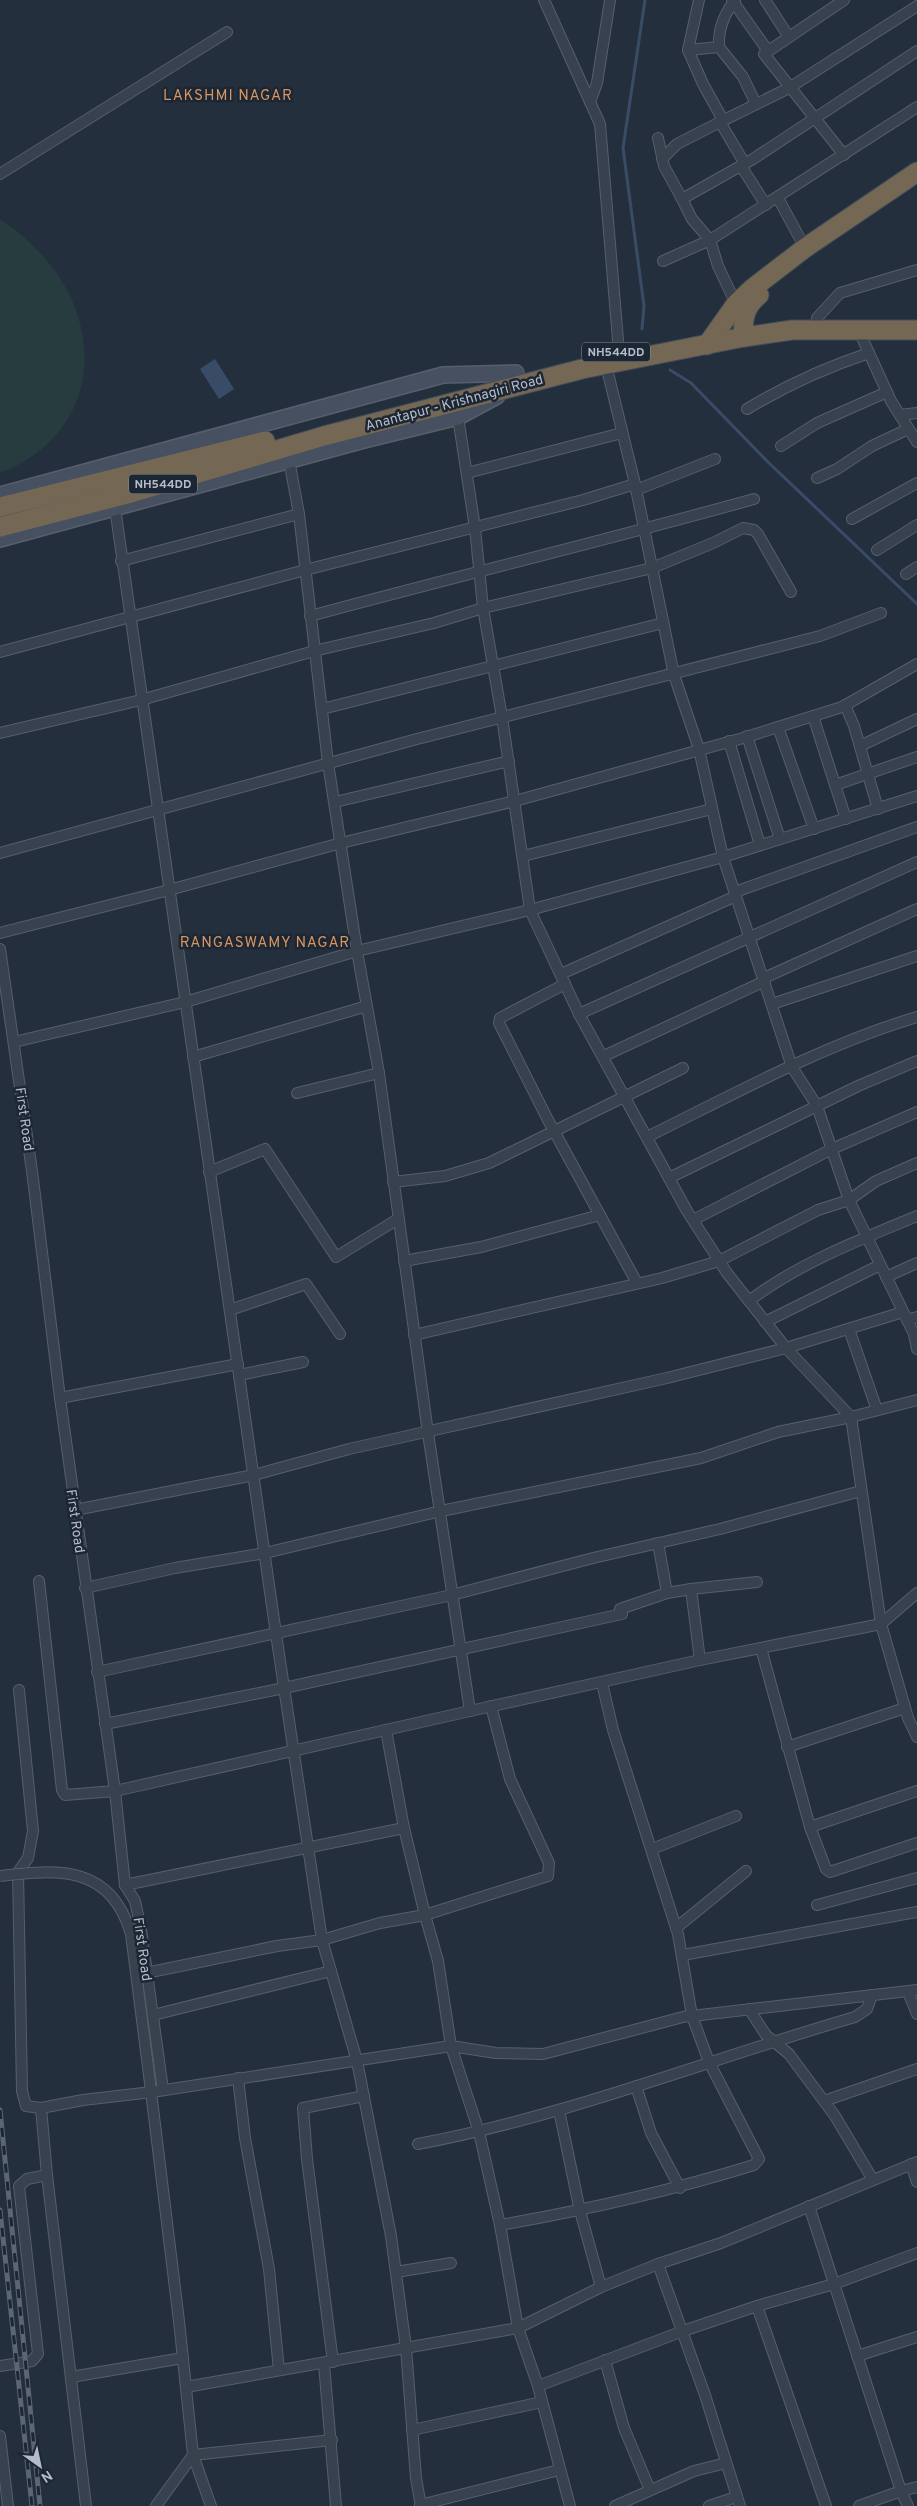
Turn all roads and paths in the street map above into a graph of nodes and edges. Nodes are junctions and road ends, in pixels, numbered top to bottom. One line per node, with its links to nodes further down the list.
1 (544, 0): 15 (street)
2 (610, 0): 15 (street)
3 (699, 0): 11 (street)
4 (734, 0): 10 (street); 12 (street)
5 (765, 0): 9 (street)
6 (844, 0): 9 (street)
7 (917, 6): 14 (street)
8 (227, 32): 25 (street)
9 (789, 37): 12 (street)
10 (719, 48): 11 (street); 16 (street)
11 (688, 50): 19 (street)
12 (768, 51): 14 (street)
13 (917, 51): 18 (street)
14 (789, 88): 16 (street); 18 (street)
15 (590, 102): 42 (street)
16 (756, 104): 19 (street)
17 (917, 107): 21 (street)
18 (816, 119): 21 (street); 23 (street)
19 (721, 121): 22 (street); 23 (street)
20 (658, 138): 22 (street)
21 (844, 155): 27 (street)
22 (662, 159): 28 (street)
23 (743, 165): 28 (street); 29 (street)
24 (917, 172): 31 (highway)
25 (0, 174)
26 (917, 183): 39 (highway)
27 (778, 198): 29 (street); 31 (street)
28 (682, 199): 30 (street)
29 (766, 205): 30 (street)
30 (710, 240): 32 (street); 34 (street)
31 (805, 248): 34 (highway)
32 (663, 261)
33 (917, 270): 35 (street)
34 (736, 304): 40 (highway)
35 (817, 318): 36 (highway, Anantapur - Krishnagiri Road / NH544DD); 39 (highway, Anantapur - Krishnagiri Road / NH544DD)
36 (917, 320)
37 (858, 329): 38 (highway, Anantapur - Krishnagiri Road / NH544DD); 39 (highway, Anantapur - Krishnagiri Road / NH544DD); 41 (street)
38 (917, 330)
39 (744, 331): 40 (highway, Anantapur - Krishnagiri Road / NH544DD)
40 (712, 338): 42 (highway, Anantapur - Krishnagiri Road / NH544DD)
41 (869, 353): 44 (street); 45 (street)
42 (612, 358): 43 (highway, Anantapur - Krishnagiri Road / NH544DD); 51 (street)
43 (517, 379): 48 (street); 50 (highway, Anantapur - Krishnagiri Road / NH544DD); 60 (street)
44 (887, 392): 47 (street); 53 (street)
45 (747, 409)
46 (917, 412): 47 (street)
47 (900, 415): 49 (street)
48 (458, 417): 55 (street); 56 (street)
49 (908, 429): 52 (street); 57 (street)
50 (323, 432): 62 (highway, NH544DD); 67 (highway, Anantapur - Krishnagiri Road / NH544DD)
51 (622, 433): 56 (street); 59 (street)
52 (917, 442)
53 (781, 446)
54 (715, 458): 59 (street)
55 (289, 460): 63 (street); 64 (street)
56 (467, 473): 68 (street)
57 (816, 478)
58 (917, 483): 65 (street)
59 (635, 487): 68 (street); 69 (street)
60 (0, 495)
61 (754, 499): 69 (street)
62 (0, 507)
63 (115, 508): 70 (street); 72 (street)
64 (299, 514): 72 (street); 75 (street)
65 (852, 519)
66 (917, 525): 71 (street)
67 (0, 527)
68 (475, 528): 75 (street); 76 (street)
69 (644, 530): 73 (street); 76 (street)
70 (0, 539)
71 (877, 550)
72 (121, 561): 81 (street)
73 (652, 568): 78 (street); 79 (street); 83 (street)
74 (917, 568): 77 (street)
75 (305, 570): 81 (street); 82 (street)
76 (479, 570): 79 (street); 82 (street)
77 (906, 574)
78 (791, 592)
79 (483, 608): 84 (street); 87 (street)
80 (881, 613): 88 (street)
81 (129, 616): 85 (street); 89 (street)
82 (310, 616): 84 (street)
83 (663, 623): 87 (street); 88 (street)
84 (314, 651): 89 (street); 91 (street)
85 (0, 652)
86 (917, 664): 90 (street)
87 (493, 665): 91 (street); 93 (street)
88 (674, 675): 93 (street); 100 (street)
89 (141, 700): 96 (street); 109 (street)
90 (845, 705): 92 (street); 99 (street)
91 (322, 709): 103 (street)
92 (813, 716): 95 (street); 105 (street)
93 (502, 717): 102 (street); 103 (street)
94 (917, 719): 99 (street)
95 (778, 727): 97 (street); 114 (street)
96 (0, 734)
97 (747, 736): 98 (street); 115 (street)
98 (729, 741): 100 (street); 117 (street)
99 (860, 746): 104 (street)
100 (699, 749): 107 (street); 110 (street)
101 (917, 757): 104 (street)
102 (509, 761): 107 (street); 108 (street)
103 (328, 763): 108 (street); 109 (street)
104 (868, 775): 105 (street); 111 (street)
105 (835, 785): 112 (street)
106 (917, 796): 111 (street)
107 (515, 801): 116 (street); 119 (street)
108 (334, 802): 116 (street)
109 (157, 809): 118 (street); 122 (street)
110 (712, 809): 119 (street); 120 (street)
111 (878, 809): 112 (street)
112 (846, 819): 114 (street)
113 (917, 827): 123 (street)
114 (814, 829): 115 (street)
115 (780, 839): 117 (street)
116 (341, 843): 122 (street); 129 (street)
117 (760, 845): 120 (street)
118 (0, 853)
119 (523, 856): 125 (street)
120 (723, 857): 123 (street); 125 (street)
121 (917, 862): 127 (street)
122 (169, 890): 126 (street); 133 (street)
123 (735, 894): 127 (street); 131 (street)
124 (917, 909): 132 (street)
125 (530, 910): 129 (street); 131 (street)
126 (0, 932)
127 (750, 938): 132 (street); 136 (street)
128 (0, 949): 137 (street, First Road)
129 (357, 951): 133 (street); 135 (street)
130 (917, 956): 134 (street)
131 (563, 979): 136 (street); 150 (street)
132 (765, 979): 134 (street); 140 (street)
133 (185, 1002): 139 (street); 141 (street)
134 (772, 1004): 143 (street)
135 (367, 1006): 141 (street); 145 (street)
136 (579, 1014): 140 (street)
137 (5, 1016): 139 (street, First Road)
138 (917, 1017): 143 (street)
139 (14, 1042): 181 (street, First Road)
140 (604, 1056): 147 (street)
141 (193, 1057): 154 (street)
142 (917, 1061): 148 (street)
143 (792, 1067): 148 (street); 151 (street)
144 (682, 1068): 147 (street)
145 (379, 1073): 146 (street); 156 (street)
146 (297, 1093)
147 (624, 1097): 150 (street); 151 (street)
148 (817, 1106): 152 (street); 155 (street)
149 (917, 1112): 152 (street)
150 (554, 1131): 156 (street); 158 (street)
151 (647, 1137): 155 (street)
152 (832, 1149): 157 (street); 161 (street)
153 (917, 1163): 157 (street)
154 (209, 1172): 160 (street); 170 (street)
155 (669, 1178): 161 (street)
156 (393, 1182): 160 (street)
157 (849, 1200): 162 (street); 164 (street)
158 (600, 1215): 163 (street); 168 (street)
159 (917, 1216): 162 (street)
160 (398, 1219): 163 (street)
161 (693, 1220): 164 (street)
162 (867, 1237): 166 (street); 169 (street)
163 (404, 1261): 175 (street)
164 (719, 1261): 168 (street); 169 (street)
165 (917, 1263): 167 (street)
166 (880, 1265): 167 (street); 172 (street)
167 (886, 1276): 171 (street)
168 (638, 1283): 175 (street)
169 (749, 1301): 172 (street)
170 (230, 1310): 174 (street); 179 (street)
171 (909, 1316): 173 (street); 177 (street)
172 (765, 1322): 176 (street)
173 (849, 1328): 176 (street); 183 (street)
174 (340, 1334)
175 (414, 1335): 185 (street)
176 (786, 1348): 184 (street); 185 (street)
177 (917, 1349)
178 (303, 1362): 180 (street)
179 (238, 1364): 180 (street); 181 (street)
180 (240, 1376): 186 (street)
181 (60, 1398): 188 (street, First Road)
182 (917, 1400): 183 (street)
183 (877, 1410): 184 (street)
184 (851, 1418): 187 (street); 189 (street)
185 (428, 1432): 186 (street); 189 (street)
186 (254, 1475): 188 (street); 191 (street)
187 (861, 1491): 190 (street); 199 (street)
188 (75, 1510): 194 (street, First Road)
189 (441, 1511): 191 (street); 198 (street)
190 (658, 1543): 196 (street); 198 (street)
191 (265, 1553): 194 (street); 200 (street)
192 (39, 1581): 216 (street)
193 (757, 1582): 195 (street)
194 (85, 1588): 204 (street, First Road)
195 (691, 1589): 196 (street); 203 (street)
196 (667, 1593): 202 (street)
197 (917, 1593): 199 (street)
198 (452, 1595): 200 (street); 202 (street)
199 (881, 1624): 201 (street); 210 (street)
200 (276, 1634): 204 (street); 206 (street)
201 (761, 1648): 203 (street); 214 (street)
202 (459, 1650): 206 (street); 209 (street)
203 (700, 1660): 205 (street)
204 (97, 1672): 211 (street, First Road)
205 (602, 1682): 208 (street); 223 (street)
206 (284, 1688): 211 (street); 215 (street)
207 (19, 1690): 253 (street)
208 (491, 1706): 209 (street); 230 (street)
209 (470, 1711): 212 (street)
210 (910, 1714): 213 (street); 214 (street)
211 (105, 1724): 216 (street, First Road)
212 (386, 1730): 215 (street); 220 (street)
213 (917, 1737)
214 (787, 1747): 219 (street)
215 (294, 1751): 216 (street); 222 (street)
216 (115, 1791): 227 (street, First Road)
217 (917, 1791): 219 (street)
218 (736, 1816): 223 (street)
219 (810, 1827): 221 (street)
220 (404, 1828): 222 (street); 230 (street)
221 (917, 1843)
222 (309, 1846): 227 (street); 232 (street)
223 (652, 1849): 231 (street)
224 (746, 1871): 231 (street)
225 (0, 1876): 250 (street, bridge)
226 (917, 1878): 228 (street)
227 (125, 1885): 235 (street, First Road)
228 (818, 1905)
229 (917, 1912): 233 (street)
230 (425, 1915): 232 (street); 243 (street)
231 (676, 1928): 233 (street)
232 (322, 1940): 234 (street); 235 (street)
233 (683, 1955): 241 (street)
234 (331, 1971): 240 (street); 244 (street)
235 (146, 1973): 240 (street, First Road)
236 (913, 1991): 237 (street); 239 (street)
237 (872, 1995): 238 (street); 242 (street)
238 (749, 2009): 241 (street); 242 (street)
239 (917, 2014)
240 (153, 2015): 249 (street, First Road)
241 (692, 2016): 243 (street); 245 (street)
242 (772, 2042): 245 (street); 252 (street)
243 (450, 2046): 244 (street); 255 (street)
244 (357, 2061): 247 (street); 251 (street)
245 (709, 2062): 248 (street); 261 (street)
246 (917, 2069): 252 (street)
247 (238, 2078): 249 (street); 281 (street)
248 (636, 2086): 254 (street); 261 (street)
249 (163, 2090): 250 (street)
250 (152, 2092): 253 (street); 277 (street)
251 (364, 2096): 268 (street); 279 (street)
252 (824, 2101): 259 (street)
253 (41, 2108): 258 (street)
254 (559, 2110): 255 (street); 263 (street)
255 (479, 2132): 256 (street); 264 (street)
256 (418, 2144)
257 (914, 2163): 259 (street); 260 (street)
258 (47, 2175): 280 (street); 282 (street)
259 (873, 2180): 262 (street)
260 (917, 2182)
261 (680, 2188): 263 (street)
262 (809, 2206): 267 (street); 269 (street)
263 (580, 2212): 264 (street); 270 (street)
264 (500, 2225): 272 (street)
265 (917, 2253): 269 (street)
266 (451, 2263): 268 (street)
267 (658, 2264): 270 (street); 273 (street)
268 (396, 2272): 275 (street)
269 (834, 2284): 271 (street); 276 (street)
270 (600, 2287): 272 (street)
271 (757, 2306): 273 (street); 306 (street)
272 (518, 2328): 275 (street); 283 (street)
273 (683, 2331): 278 (street); 290 (street)
274 (917, 2337): 276 (street)
275 (406, 2348): 279 (street); 286 (street)
276 (857, 2356): 295 (street)
277 (183, 2358): 282 (street); 284 (street)
278 (605, 2360): 283 (street); 294 (street)
279 (328, 2363): 281 (street); 288 (street)
280 (0, 2366)
281 (279, 2370): 284 (street)
282 (71, 2377): 298 (street)
283 (538, 2386): 285 (street)
284 (186, 2387): 289 (street)
285 (542, 2402): 286 (street); 291 (street)
286 (412, 2430): 302 (street)
287 (0, 2436): 293 (street)
288 (332, 2440): 289 (street); 301 (street)
289 (193, 2455): 299 (street); 300 (street)
290 (726, 2464): 294 (street); 296 (street)
291 (559, 2470): 302 (street); 303 (street)
292 (917, 2487): 295 (street)
293 (3, 2488): 297 (street)
294 (650, 2490): 304 (street)
295 (901, 2492): 307 (street); 308 (street)
296 (738, 2502): 305 (street)
297 (8, 2506)
298 (86, 2506)
299 (156, 2506)
300 (211, 2506)
301 (336, 2506)
302 (420, 2506)
303 (570, 2506)
304 (615, 2506)
305 (709, 2506)
306 (826, 2506)
307 (860, 2506)
308 (908, 2506)

